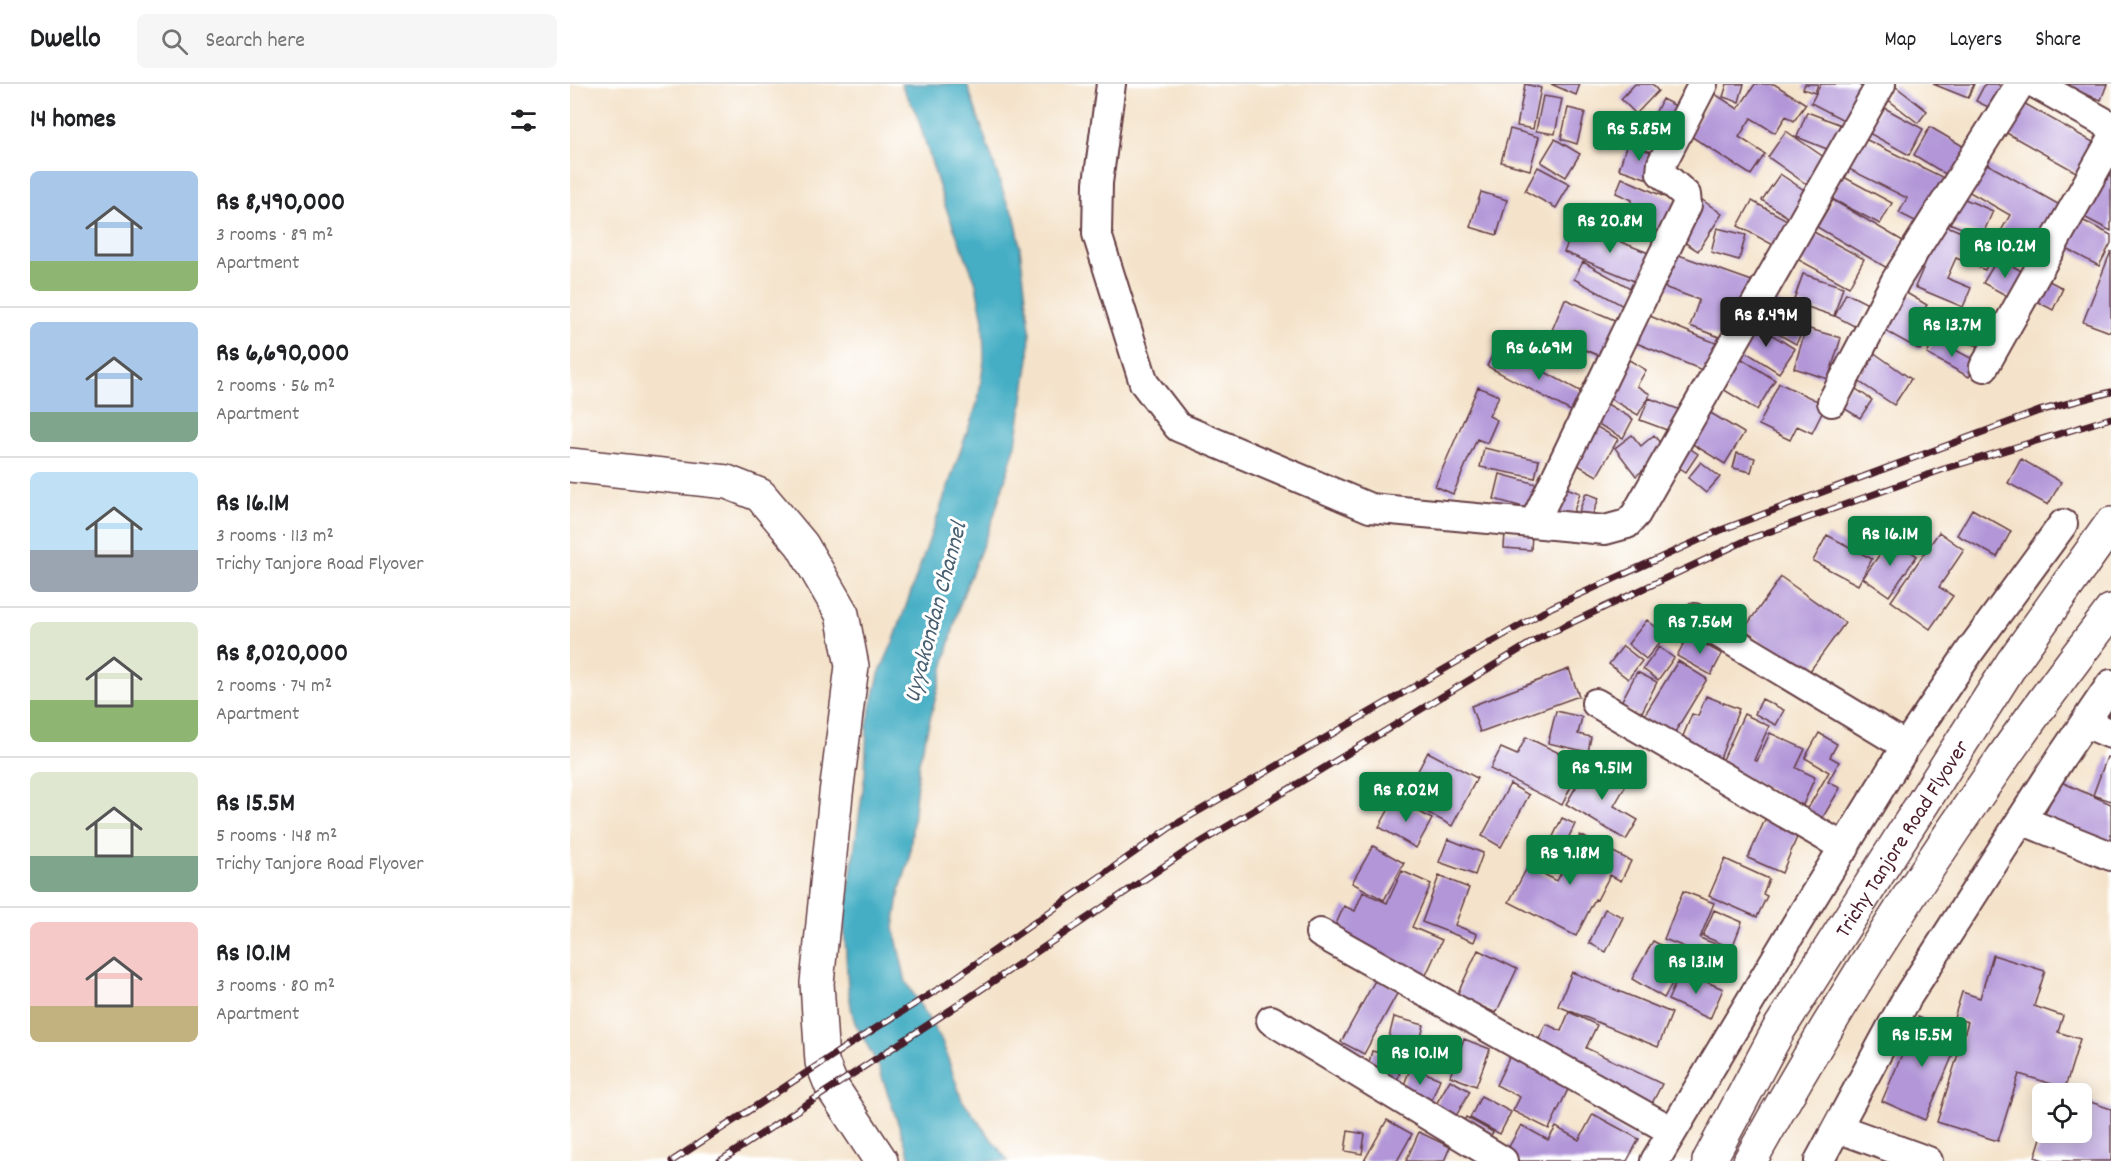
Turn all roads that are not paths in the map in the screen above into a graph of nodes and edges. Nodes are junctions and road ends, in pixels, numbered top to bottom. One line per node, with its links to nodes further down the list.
1 (1111, 84): 11 (street)
2 (1703, 84): 11 (street)
3 (1881, 84): 11 (street)
4 (2020, 84): 9 (street)
5 (2036, 84): 6 (street)
6 (2111, 126)
7 (2111, 141): 8 (street)
8 (1984, 367)
9 (1832, 402)
10 (570, 465): 28 (main road)
11 (1534, 523)
12 (2064, 524): 20 (street)
13 (2111, 524): 31 (main road, Trichy Tanjore Road Flyover)
14 (2111, 611): 32 (main road, Trichy Tanjore Road Flyover)
15 (1694, 618): 20 (street)
16 (2111, 684): 18 (street)
17 (1596, 703): 22 (street)
18 (2085, 723): 19 (street); 21 (street)
19 (2111, 734)
20 (1906, 746): 22 (street)
21 (2021, 820): 23 (street); 26 (street)
22 (1845, 848): 27 (street)
23 (2111, 856)
24 (1320, 933): 27 (street)
25 (1270, 1020): 29 (street)
26 (1837, 1128): 33 (street); 34 (street)
27 (1672, 1131): 30 (street)
28 (881, 1161)
29 (1503, 1161)
30 (1655, 1161)
31 (1709, 1161)
32 (1750, 1161)
33 (1819, 1161)
34 (1928, 1161)

